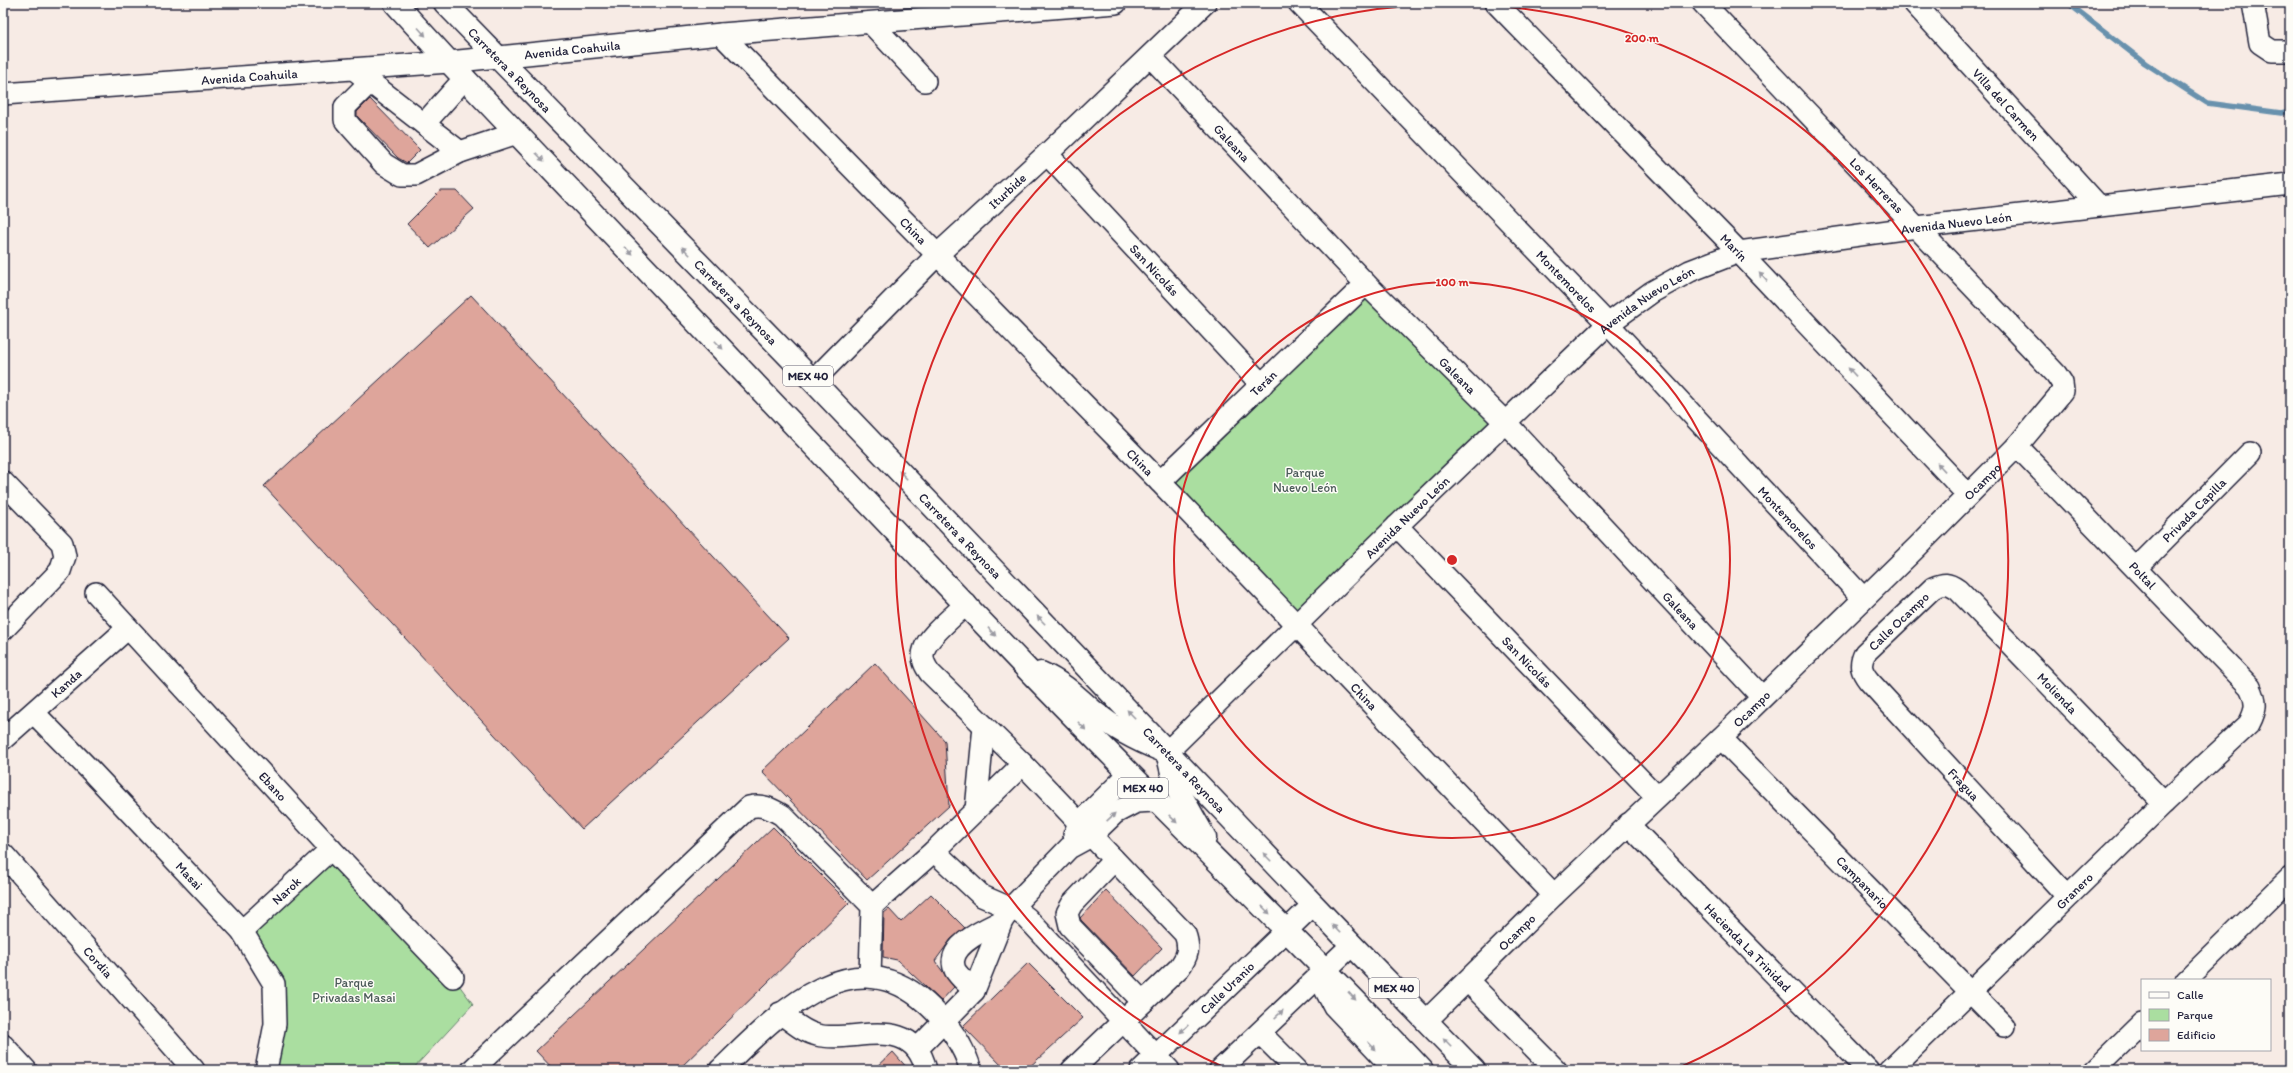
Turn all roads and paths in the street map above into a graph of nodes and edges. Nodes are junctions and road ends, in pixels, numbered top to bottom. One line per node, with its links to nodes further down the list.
1 (396, 3): 15 (main road, MEX 40, one-way to 15)
2 (445, 3): 14 (main road, Carretera a Reynosa / MEX 40)
3 (1116, 3): 10 (street, Avenida Coahuila)
4 (1205, 3): 13 (street, Iturbide)
5 (1299, 3): 31 (street, Montemorelos)
6 (1496, 3): 28 (street, Marín)
7 (1703, 3): 27 (street, Los Herreras)
8 (1914, 3): 26 (street, Villa del Carmen)
9 (2253, 3): 12 (street)
10 (871, 22): 11 (street, Avenida Coahuila); 18 (street)
11 (721, 34): 14 (street, Avenida Coahuila); 29 (street, China)
12 (2290, 51)
13 (1151, 57): 24 (street, Iturbide); 30 (street, Galeana)
14 (498, 58): 15 (street, Avenida Coahuila); 32 (main road, Carretera a Reynosa / MEX 40, one-way to 14)
15 (449, 62): 16 (street, Avenida Coahuila); 17 (main road, MEX 40)
16 (354, 69): 19 (street); 20 (street, Avenida Coahuila)
17 (465, 78): 21 (street); 22 (main road, MEX 40)
18 (925, 81)
19 (370, 82): 21 (street); 23 (street)
20 (3, 94)
21 (424, 124): 23 (street)
22 (517, 133): 23 (street); 46 (main road, MEX 40, one-way to 46)
23 (460, 152)
24 (1047, 154): 29 (street, Iturbide); 33 (street, San Nicolás)
25 (2290, 184): 26 (street, Avenida Nuevo León)
26 (2098, 205): 27 (street, Avenida Nuevo León)
27 (1917, 227): 28 (street, Avenida Nuevo León); 34 (street, Los Herreras)
28 (1739, 252): 31 (street, Avenida Nuevo León); 40 (street, Marín, one-way to 28)
29 (938, 254): 32 (street, Iturbide); 39 (street, China)
30 (1366, 284): 33 (street, Terán); 35 (street, Galeana)
31 (1608, 324): 35 (street, Avenida Nuevo León); 45 (street, Montemorelos)
32 (812, 381): 58 (main road, Carretera a Reynosa / MEX 40, one-way to 32)
33 (1262, 385): 39 (street, Terán)
34 (2064, 387): 36 (street, Ocampo)
35 (1505, 422): 41 (street, Avenida Nuevo León); 52 (street, Galeana)
36 (2017, 446): 40 (street, Ocampo); 42 (street, Poltal)
37 (2250, 453): 42 (street, Privada Capilla)
38 (3, 482): 49 (street)
39 (1160, 482): 47 (street, China)
40 (1968, 495): 45 (street, Ocampo)
41 (1397, 526): 47 (street, Avenida Nuevo León); 61 (street, San Nicolás)
42 (2136, 568): 53 (street, Poltal)
43 (1949, 584): 51 (street, Calle Ocampo); 63 (street, Molienda)
44 (96, 593): 48 (street, Ebano)
45 (1863, 598): 52 (street, Ocampo)
46 (966, 604): 50 (main road, MEX 40, one-way to 50); 55 (street)
47 (1296, 626): 58 (street, Avenida Nuevo León); 73 (street, China)
48 (128, 628): 54 (street, Kanda); 67 (street, Ebano)
49 (3, 630)
50 (1024, 665): 58 (main road); 60 (main road, MEX 40, one-way to 60)
51 (1861, 670): 74 (street, Fragua)
52 (1762, 697): 56 (street, Ocampo)
53 (2256, 711): 63 (street, Granero)
54 (34, 713): 57 (street, Kanda); 78 (street, Masai)
55 (984, 726): 59 (street); 64 (street)
56 (1720, 738): 61 (street, Ocampo); 87 (street, Campanario)
57 (3, 739)
58 (1167, 752): 71 (main road); 75 (main road, Carretera a Reynosa / MEX 40, one-way to 58)
59 (1023, 764): 64 (street); 66 (street)
60 (1129, 774): 62 (main road, MEX 40); 66 (street)
61 (1657, 797): 65 (street, Ocampo)
62 (1155, 801): 66 (street, one-way to 62); 71 (main road, MEX 40, one-way to 71)
63 (2164, 803): 74 (street, Granero)
64 (976, 810): 68 (street)
65 (1628, 824): 73 (street, Ocampo); 113 (street, Hacienda La Trinidad)
66 (1085, 830): 70 (street); 77 (street)
67 (331, 849): 78 (street, Narok); 82 (street, Ebano)
68 (934, 851): 76 (street); 77 (street)
69 (3, 854): 101 (street, Cordia)
70 (1114, 860): 88 (street); 88 (street)
71 (1220, 863): 79 (main road, MEX 40, one-way to 79)
72 (2290, 878): 84 (street)
73 (1554, 895): 85 (street, Ocampo)
74 (2067, 896): 87 (street, Granero)
75 (1313, 905): 79 (street, Calle Uranio); 80 (main road, Carretera a Reynosa / MEX 40, one-way to 75)
76 (872, 906): 83 (street); 103 (street)
77 (1006, 914): 86 (street); 86 (street); 91 (street)
78 (242, 931): 102 (street, Masai)
79 (1288, 931): 81 (main road, MEX 40); 98 (street, Calle Uranio, one-way to 98)
80 (1352, 945): 81 (street); 92 (main road, Carretera a Reynosa / MEX 40)
81 (1325, 968): 95 (street, one-way to 81); 109 (street, one-way to 109); 110 (main road, MEX 40, one-way to 110)
82 (453, 977)
83 (870, 977): 89 (street); 90 (street)
84 (2187, 979)
85 (1468, 981): 92 (street, Ocampo); 112 (street)
86 (974, 991): 90 (street)
87 (1970, 994): 94 (street, Campanario); 114 (street, Granero)
88 (1144, 1002): 91 (street)
89 (780, 1012): 97 (street); 104 (street)
90 (945, 1020): 97 (street); 106 (street)
91 (1123, 1021): 98 (street); 107 (street)
92 (1426, 1021): 111 (main road, Carretera a Reynosa / MEX 40, one-way to 92)
93 (2141, 1024): 115 (street)
94 (2004, 1026)
95 (1260, 1033): 99 (street); 108 (street)
96 (3, 1044): 100 (street)
97 (917, 1049): 105 (street)
98 (1155, 1065)
99 (1291, 1068)
100 (26, 1070)
101 (194, 1070)
102 (266, 1070)
103 (472, 1070)
104 (720, 1070)
105 (926, 1070)
106 (971, 1070)
107 (1072, 1070)
108 (1220, 1070)
109 (1395, 1070)
110 (1422, 1070)
111 (1474, 1070)
112 (1556, 1070)
113 (1868, 1070)
114 (1890, 1070)
115 (2094, 1070)

